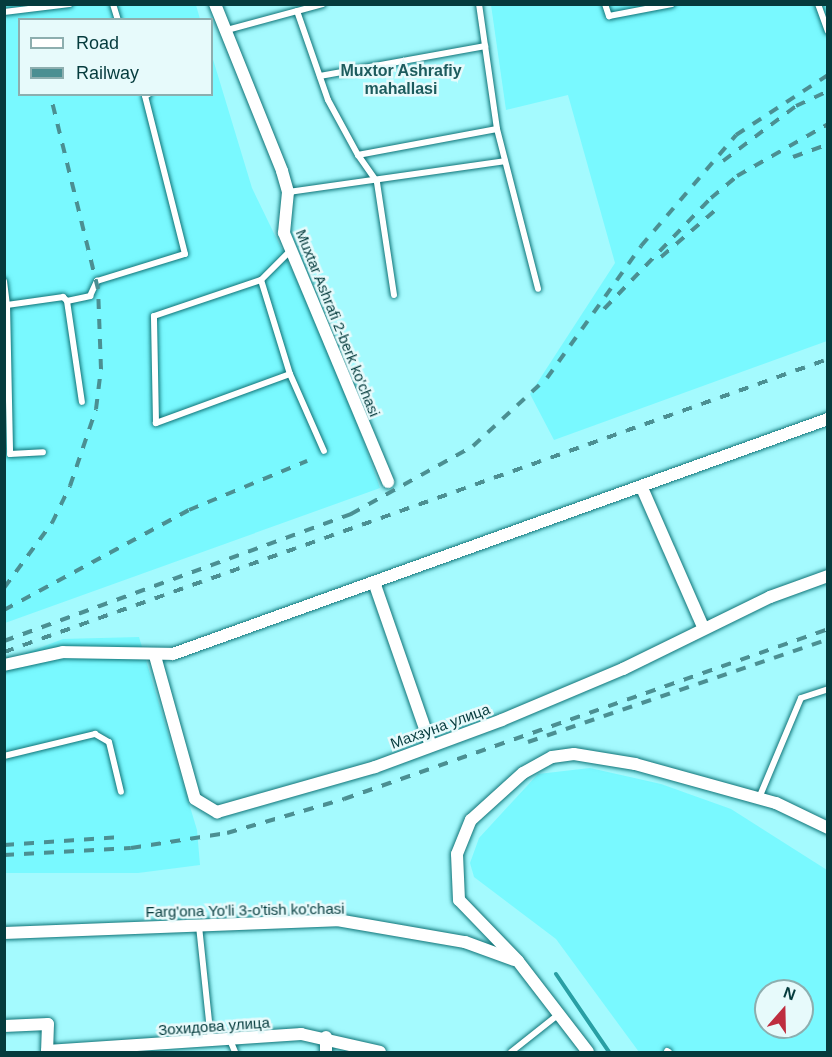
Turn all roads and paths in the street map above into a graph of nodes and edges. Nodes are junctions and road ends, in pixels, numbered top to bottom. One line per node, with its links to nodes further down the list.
1 (70, 4): 9 (lane)
2 (215, 4): 10 (street, Muxtar Ashrafi 2-berk ko'chasi)
3 (323, 4): 8 (lane)
4 (479, 4): 12 (lane)
5 (605, 4): 6 (lane)
6 (672, 4)
7 (818, 4): 11 (lane)
8 (297, 11): 10 (lane); 13 (lane)
9 (4, 12)
10 (227, 30): 19 (street, Muxtar Ashrafi 2-berk ko'chasi)
11 (828, 31)
12 (485, 46): 13 (lane); 15 (lane)
13 (320, 76): 16 (lane)
14 (146, 96): 25 (lane)
15 (497, 129): 16 (lane); 17 (lane)
16 (358, 155): 18 (lane)
17 (505, 161): 18 (lane); 23 (lane)
18 (376, 182): 19 (lane); 24 (lane)
19 (288, 192): 20 (street, Muxtar Ashrafi 2-berk ko'chasi)
20 (292, 249): 21 (lane); 32 (street, Muxtar Ashrafi 2-berk ko'chasi)
21 (261, 280): 27 (lane); 27 (lane)
22 (4, 281): 26 (lane)
23 (538, 289)
24 (394, 295)
25 (68, 301): 26 (lane); 28 (lane)
26 (7, 305): 31 (lane)
27 (290, 374): 30 (lane)
28 (81, 402)
29 (828, 419): 33 (street)
30 (324, 451)
31 (43, 452)
32 (388, 482)
33 (642, 488): 35 (street); 36 (street)
34 (828, 576): 36 (street, Махзуна улица)
35 (375, 585): 37 (street); 40 (street)
36 (703, 627): 40 (street, Махзуна улица)
37 (155, 656): 38 (street); 40 (street, Махзуна улица)
38 (4, 665)
39 (828, 689): 43 (lane)
40 (431, 746)
41 (4, 756): 42 (lane)
42 (121, 792)
43 (759, 798): 44 (street); 47 (street)
44 (828, 828)
45 (199, 925): 46 (street, Farg'ona Yo'li 3-o'tish ko'chasi); 47 (street, Farg'ona Yo'li 3-o'tish ko'chasi); 52 (lane)
46 (4, 933)
47 (518, 961): 48 (street)
48 (560, 1013): 57 (lane); 58 (street)
49 (4, 1026): 53 (street, Зохидова улица)
50 (326, 1037): 51 (street, Зохидова улица); 55 (street); 56 (street, Зохидова улица)
51 (230, 1040): 52 (street, Зохидова улица); 54 (lane)
52 (211, 1042): 53 (street, Зохидова улица)
53 (47, 1052)
54 (235, 1053)
55 (326, 1053)
56 (380, 1053)
57 (511, 1053)
58 (588, 1053)

